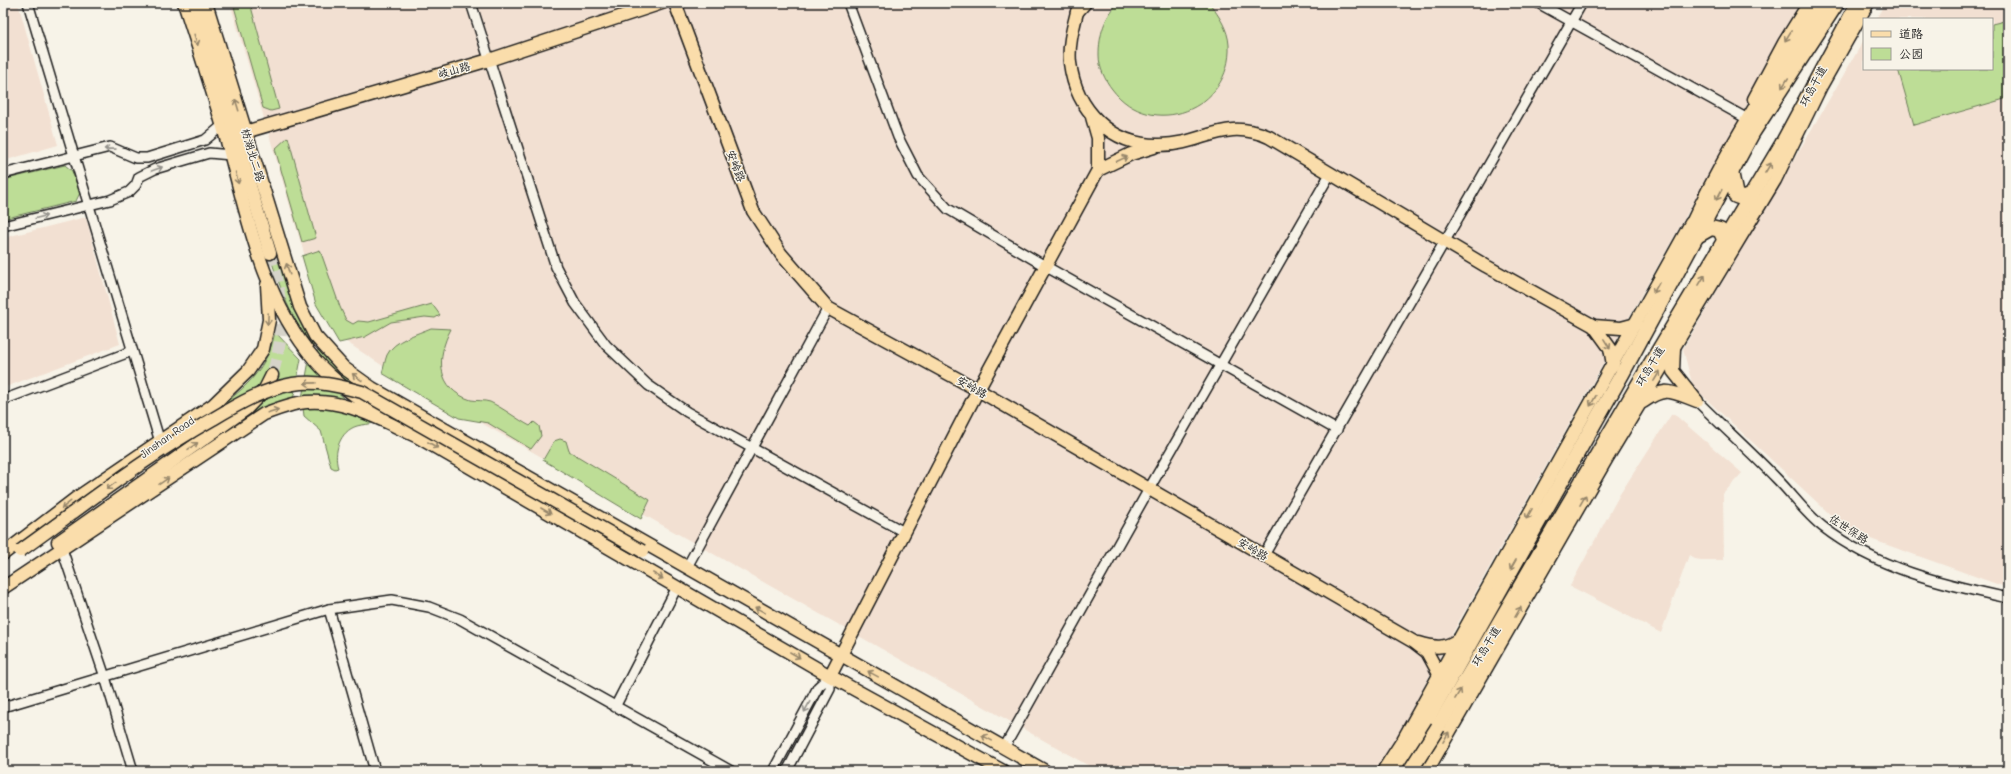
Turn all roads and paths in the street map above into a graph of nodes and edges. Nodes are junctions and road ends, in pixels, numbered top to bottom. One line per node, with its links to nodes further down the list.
1 (28, 3): 26 (street)
2 (184, 3): 22 (main road, 枋湖北二路, one-way to 22)
3 (196, 3): 40 (main road)
4 (206, 3): 23 (main road, 枋湖北二路, one-way to 4)
5 (471, 3): 19 (street)
6 (662, 3): 19 (main road, 岐山路)
7 (675, 3): 44 (main road, 安岭路)
8 (848, 3): 41 (street)
9 (1085, 3): 17 (main road)
10 (1538, 3): 18 (street)
11 (1582, 3): 18 (street)
12 (1809, 3): 21 (main road, one-way to 21)
13 (1822, 3): 34 (highway)
14 (1837, 3): 29 (highway, 环岛干道, one-way to 29)
15 (1858, 3): 33 (highway, 环岛干道, one-way to 15)
16 (1868, 3): 47 (main road)
17 (1079, 8): 20 (main road)
18 (1572, 22): 21 (street); 39 (street)
19 (488, 60): 23 (main road, 岐山路); 59 (street)
20 (1092, 117): 24 (main road); 28 (main road)
21 (1744, 117): 34 (main road)
22 (223, 125): 25 (main road, 枋湖北二路); 27 (street)
23 (245, 132): 66 (main road, 枋湖北二路, one-way to 23)
24 (1160, 145): 28 (main road, one-way to 24); 31 (main road)
25 (231, 155): 32 (street, one-way to 25); 42 (main road, 枋湖北二路, one-way to 42)
26 (73, 156): 27 (street, one-way to 26); 30 (street); 35 (street)
27 (136, 158): 32 (street)
28 (1098, 170): 41 (main road)
29 (1731, 172): 33 (highway); 37 (highway, 环岛干道, one-way to 37)
30 (3, 174)
31 (1330, 174): 39 (main road); 49 (street)
32 (139, 177): 35 (street)
33 (1752, 196): 38 (highway, 环岛干道)
34 (1705, 197): 43 (highway); 45 (main road, one-way to 45)
35 (88, 205): 36 (street, one-way to 35); 48 (street)
36 (3, 226)
37 (1697, 236): 38 (highway); 43 (highway, 环岛干道)
38 (1725, 241): 81 (highway, 环岛干道, one-way to 38)
39 (1446, 242): 46 (main road); 56 (street)
40 (270, 253)
41 (1045, 266): 49 (street); 52 (main road)
42 (267, 280): 57 (main road); 58 (main road, Jinshan Road, one-way to 58)
43 (1665, 294): 81 (highway, 环岛干道, one-way to 81)
44 (828, 308): 52 (main road, 安岭路); 59 (street)
45 (1636, 324): 46 (main road); 50 (main road)
46 (1594, 326): 50 (main road, one-way to 50)
47 (1674, 348): 54 (main road); 55 (main road, one-way to 47)
48 (132, 351): 53 (street); 58 (street)
49 (1221, 365): 56 (street); 60 (street)
50 (1613, 365): 73 (main road, one-way to 73)
51 (272, 375): 67 (main road, one-way to 51)
52 (978, 390): 60 (main road, 安岭路); 61 (main road)
53 (3, 400)
54 (1697, 401): 55 (main road); 70 (street, 佐世保路)
55 (1639, 404): 93 (main road, one-way to 55)
56 (1337, 430): 64 (street)
57 (418, 436): 62 (main road, one-way to 57); 68 (main road, one-way to 68)
58 (160, 442): 63 (main road, Jinshan Road, one-way to 63)
59 (753, 448): 61 (street); 66 (street)
60 (1149, 489): 64 (main road, 安岭路); 82 (street)
61 (904, 532): 75 (main road)
62 (62, 549): 69 (main road); 78 (street)
63 (3, 554)
64 (1264, 555): 74 (main road, 安岭路)
65 (3, 563): 71 (main road, one-way to 65, bridge)
66 (687, 567): 71 (main road, 枋湖北二路)
67 (3, 584)
68 (677, 587): 77 (main road, one-way to 77); 80 (street)
69 (3, 588)
70 (2008, 598)
71 (745, 602): 75 (main road, one-way to 71)
72 (329, 609): 78 (street); 80 (street); 84 (street)
73 (1459, 639): 74 (main road); 76 (main road)
74 (1414, 642): 76 (main road)
75 (840, 655): 77 (main road); 82 (main road, one-way to 75)
76 (1439, 674): 90 (main road)
77 (830, 676): 86 (street, one-way to 86); 87 (street); 88 (main road)
78 (105, 677): 79 (street); 83 (street)
79 (3, 707)
80 (615, 707): 85 (street)
81 (1433, 724): 91 (highway); 92 (highway, bridge)
82 (1004, 748): 89 (main road)
83 (133, 771)
84 (375, 771)
85 (731, 771)
86 (773, 771)
87 (787, 771)
88 (1003, 771)
89 (1045, 771)
90 (1384, 771)
91 (1398, 771)
92 (1410, 771)
93 (1427, 771)

